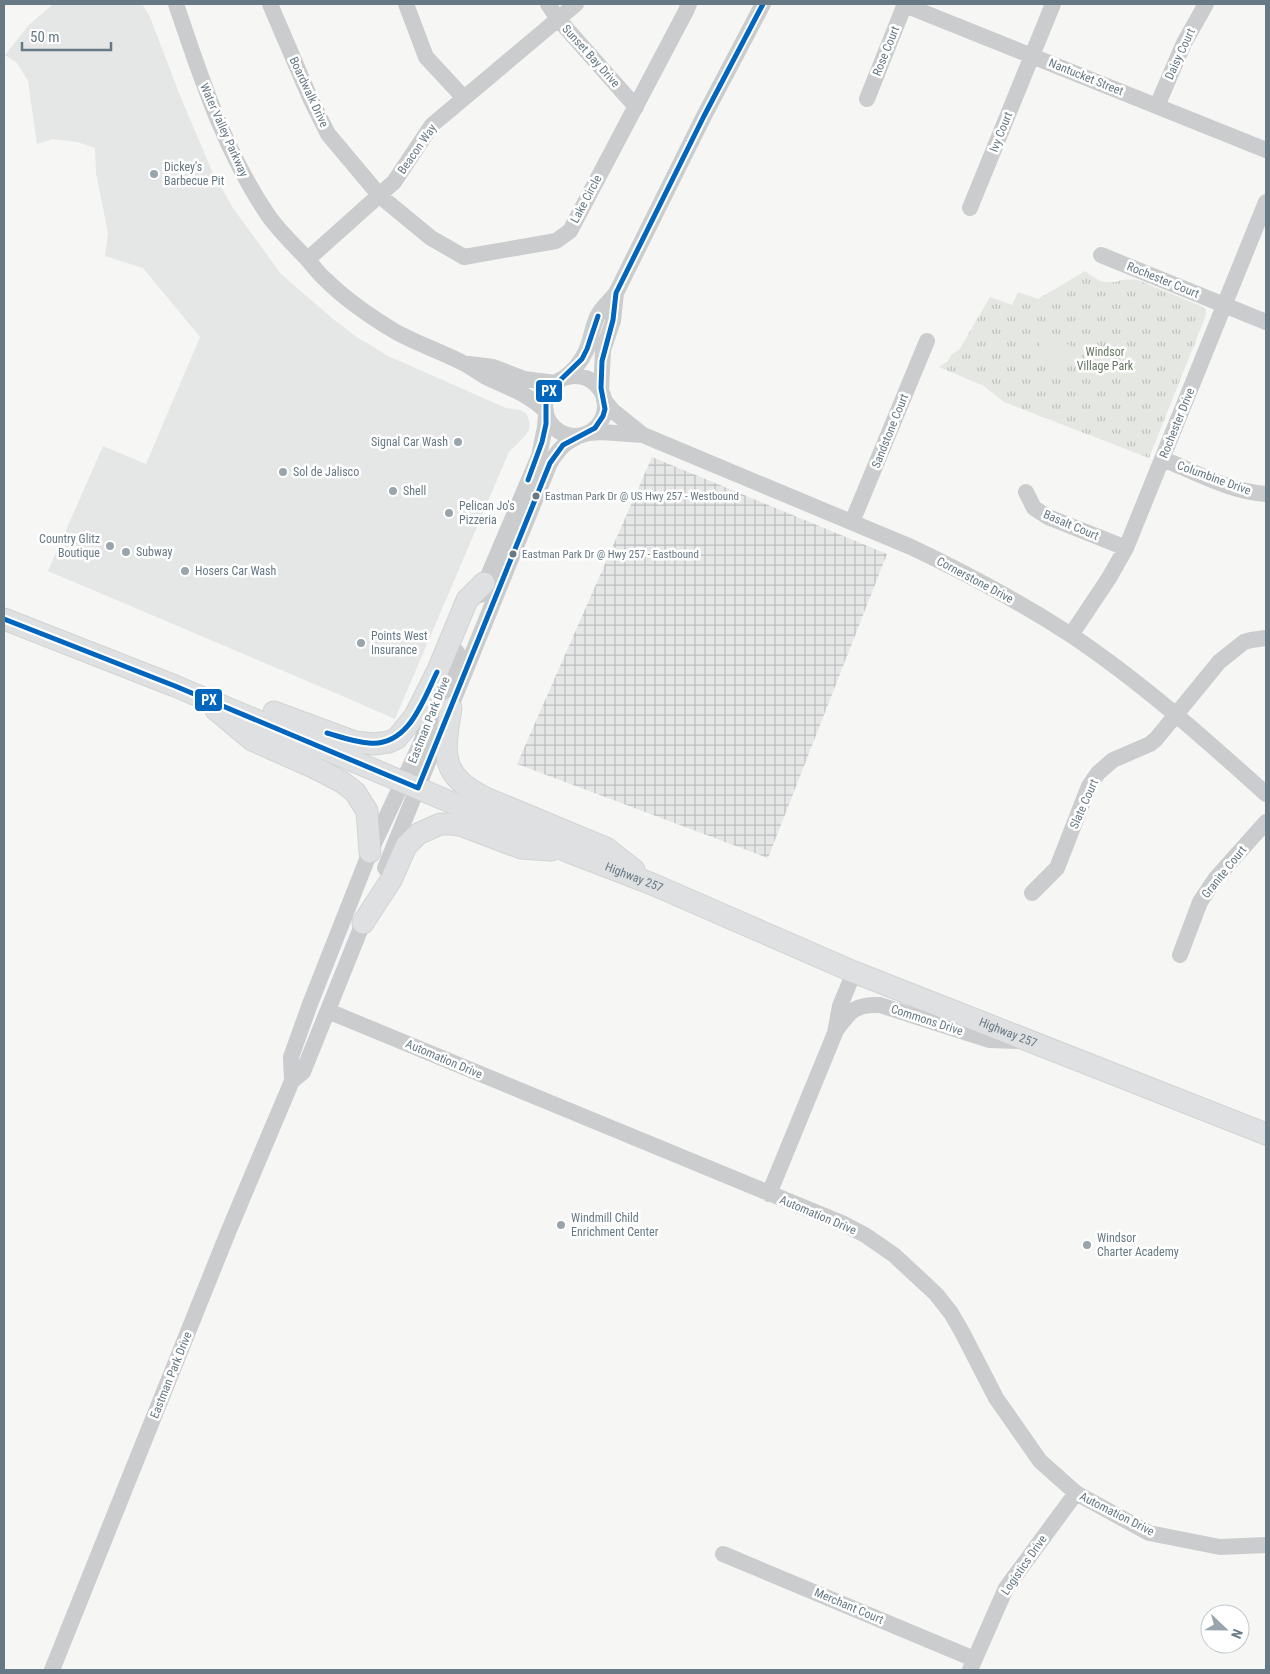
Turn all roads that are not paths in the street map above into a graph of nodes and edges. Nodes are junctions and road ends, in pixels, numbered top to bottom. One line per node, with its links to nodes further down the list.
1 (176, 4): 22 (street, Water Valley Parkway)
2 (270, 4): 18 (street, Boardwalk Drive)
3 (406, 4): 13 (street)
4 (548, 4): 11 (street, Sunset Bay Drive)
5 (576, 4): 11 (street, Beacon Way)
6 (689, 4): 16 (street, Lake Circle)
7 (762, 4): 23 (street)
8 (905, 4): 12 (street, Nantucket Street); 14 (street, Rose Court)
9 (1052, 4): 12 (street, Ivy Court)
10 (1206, 4): 15 (street, Daisy Court)
11 (558, 19): 13 (street, Beacon Way); 16 (street, Sunset Bay Drive)
12 (1032, 55): 15 (street, Nantucket Street); 20 (street, Ivy Court)
13 (464, 98): 18 (street, Beacon Way)
14 (866, 99)
15 (1157, 106): 17 (street, Nantucket Street)
16 (636, 107): 18 (street, Lake Circle)
17 (1266, 150)
18 (380, 196): 22 (street, Beacon Way)
19 (1266, 202): 24 (street, Rochester Drive)
20 (970, 208)
21 (1101, 255): 24 (street, Rochester Court)
22 (308, 259): 27 (street, Water Valley Parkway)
23 (616, 293): 28 (street); 29 (street)
24 (1224, 305): 25 (street, Rochester Court); 33 (street, Rochester Drive)
25 (1266, 322)
26 (927, 341): 36 (street, Sandstone Court)
27 (464, 363): 28 (street, Water Valley Parkway); 30 (street, Water Valley Parkway)
28 (560, 381): 29 (street); 30 (street)
29 (603, 395): 31 (street); 32 (street, Cornerstone Drive)
30 (546, 413): 31 (street); 38 (street, Eastman Park Drive)
31 (584, 434): 32 (street, Cornerstone Drive); 44 (street, Eastman Park Drive)
32 (643, 435): 36 (street, Cornerstone Drive)
33 (1163, 459): 35 (street, Columbine Drive); 37 (street, Rochester Drive)
34 (1026, 492): 37 (street, Basalt Court)
35 (1266, 494)
36 (852, 522): 40 (street, Cornerstone Drive)
37 (1126, 548): 40 (street, Rochester Drive)
38 (484, 583): 42 (main road); 46 (street, Eastman Park Drive)
39 (4, 619): 42 (main road, Highway 257)
40 (1071, 635): 45 (street, Cornerstone Drive)
41 (1266, 638): 45 (street, Slate Court)
42 (175, 686): 43 (main road, Highway 257)
43 (198, 696): 46 (main road, Highway 257); 49 (main road)
44 (451, 708): 46 (street, Eastman Park Drive); 51 (main road)
45 (1176, 714): 47 (street, Cornerstone Drive); 52 (street, Slate Court)
46 (411, 785): 49 (street, Eastman Park Drive); 50 (main road, Highway 257); 53 (street, Eastman Park Drive)
47 (1266, 794)
48 (1266, 822): 54 (street, Granite Court)
49 (370, 852): 59 (street, Eastman Park Drive)
50 (569, 852): 51 (main road, Highway 257); 53 (main road)
51 (652, 884): 55 (main road, Highway 257)
52 (1032, 893)
53 (363, 923): 56 (street, Eastman Park Drive)
54 (1180, 955)
55 (854, 972): 57 (street, Commons Drive); 58 (main road, Highway 257)
56 (328, 1011): 59 (street, Eastman Park Drive); 61 (street, Automation Drive)
57 (834, 1033): 58 (street, Commons Drive); 61 (street, Commons Drive)
58 (1030, 1041): 60 (main road, Highway 257)
59 (292, 1081): 66 (street, Eastman Park Drive)
60 (1266, 1134)
61 (769, 1194): 62 (street, Automation Drive)
62 (1076, 1493): 63 (street, Automation Drive); 65 (street, Logistics Drive)
63 (1266, 1545)
64 (723, 1554): 65 (street, Merchant Court)
65 (972, 1665)
66 (52, 1670)

